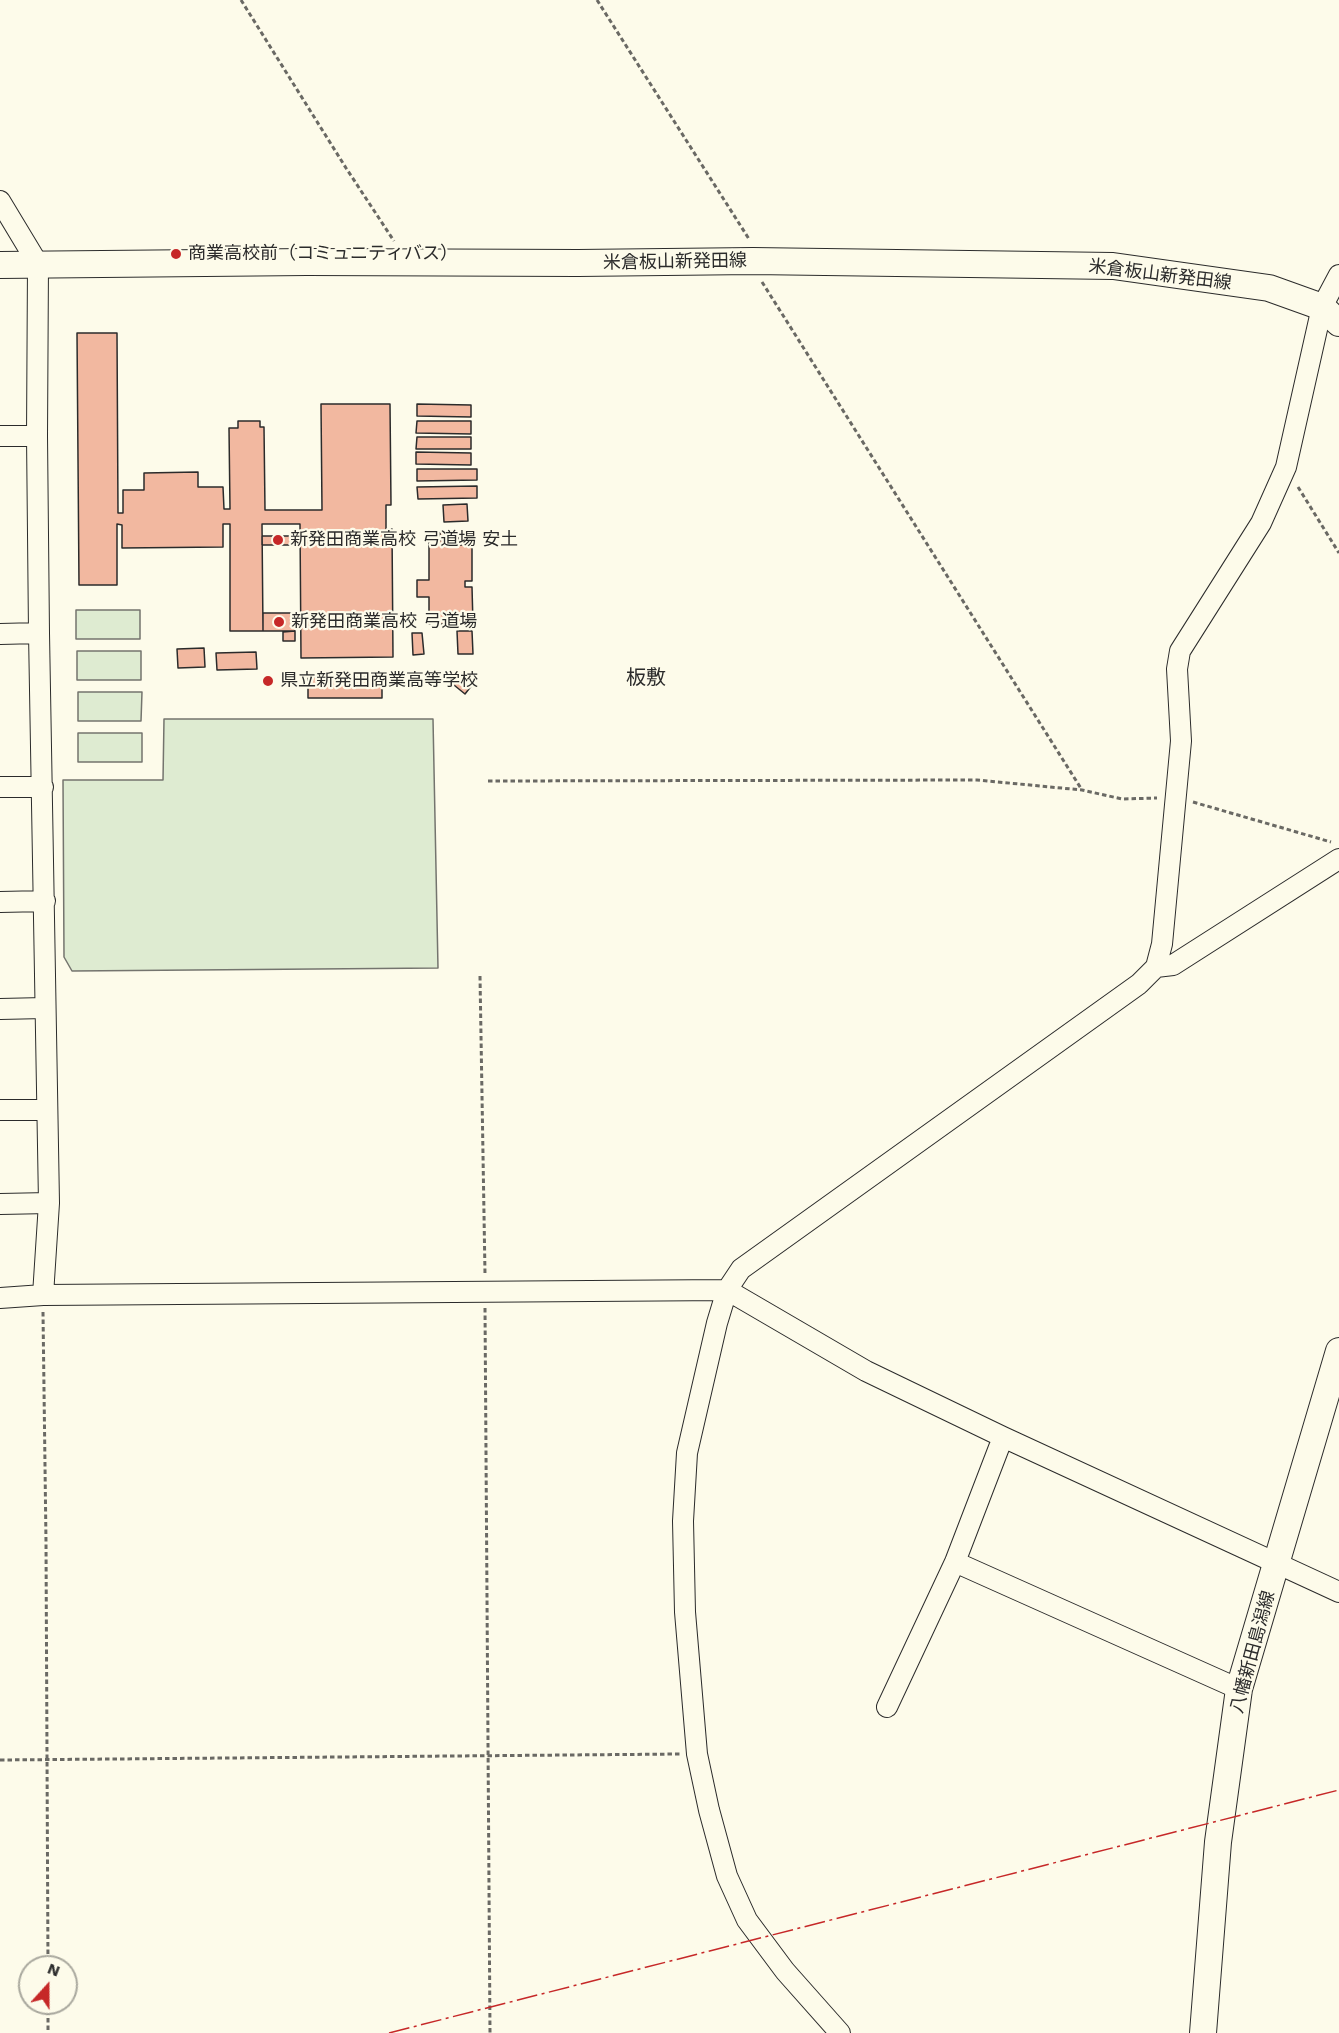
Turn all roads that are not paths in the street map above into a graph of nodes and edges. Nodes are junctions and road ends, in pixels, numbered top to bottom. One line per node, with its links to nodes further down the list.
1 (0, 201): 2 (street)
2 (38, 264): 3 (main road, 米倉板山新発田線); 5 (main road, 米倉板山新発田線); 7 (street)
3 (0, 265)
4 (1339, 275): 5 (street)
5 (1330, 315): 15 (street)
6 (0, 436): 7 (street)
7 (37, 436): 8 (street)
8 (39, 633): 9 (street); 11 (street)
9 (0, 634)
10 (0, 787): 11 (street)
11 (43, 787): 13 (street)
12 (1339, 859): 15 (street)
13 (45, 901): 14 (street); 16 (street)
14 (0, 902)
15 (1156, 967): 22 (street)
16 (44, 1008): 17 (street); 19 (street)
17 (0, 1009)
18 (0, 1110): 19 (street)
19 (46, 1110): 20 (street)
20 (49, 1203): 21 (street); 23 (street)
21 (0, 1204)
22 (727, 1290): 23 (street); 26 (street); 32 (street)
23 (43, 1295): 24 (street)
24 (0, 1298)
25 (1339, 1351): 28 (main road, 八幡新田島潟線)
26 (1003, 1437): 27 (street); 28 (street)
27 (955, 1562): 30 (street); 31 (street)
28 (1277, 1563): 29 (street); 30 (main road, 八幡新田島潟線)
29 (1339, 1592)
30 (1239, 1689): 33 (main road, 八幡新田島潟線)
31 (887, 1707)
32 (840, 2033)
33 (1203, 2033)

